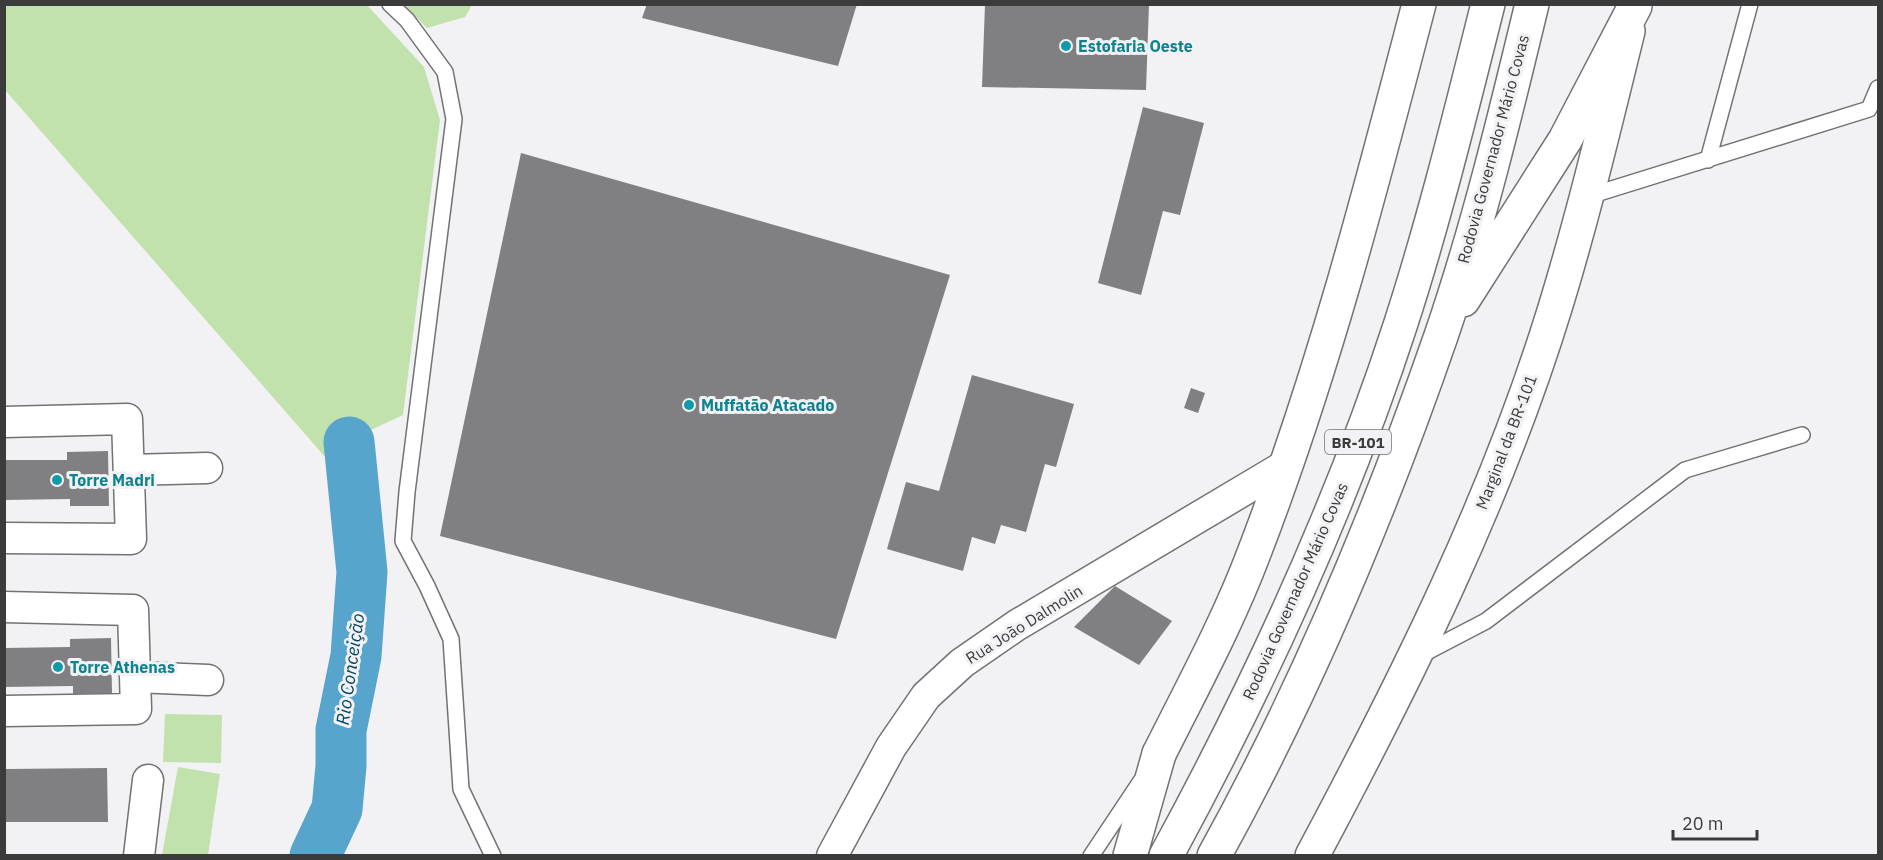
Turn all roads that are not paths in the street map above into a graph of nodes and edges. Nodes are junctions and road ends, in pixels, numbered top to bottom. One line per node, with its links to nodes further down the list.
1 (390, 4): 25 (lane)
2 (1419, 4): 13 (main road)
3 (1488, 4): 29 (main road, Rodovia Governador Mário Covas / BR-101)
4 (1532, 4): 10 (main road, Rodovia Governador Mário Covas / BR-101)
5 (1750, 4): 8 (lane)
6 (1635, 5): 9 (main road, Marginal da BR-101); 10 (main road)
7 (1878, 88): 8 (lane)
8 (1708, 160): 9 (lane)
9 (1586, 197): 18 (main road, Marginal da BR-101)
10 (1441, 334): 30 (main road, Rodovia Governador Mário Covas / BR-101)
11 (4, 423): 15 (street)
12 (1802, 435): 18 (lane)
13 (1286, 465): 22 (main road); 26 (street, Rua João Dalmolin)
14 (207, 468): 15 (street)
15 (129, 470): 16 (street)
16 (4, 538)
17 (4, 607): 19 (street)
18 (1414, 659): 31 (main road, Marginal da BR-101)
19 (135, 677): 20 (street); 21 (street)
20 (208, 680)
21 (4, 711)
22 (1159, 754): 27 (lane); 28 (main road)
23 (148, 780): 24 (street)
24 (139, 855)
25 (493, 855)
26 (832, 855)
27 (1091, 855)
28 (1130, 855)
29 (1166, 855)
30 (1214, 855)
31 (1312, 855)

